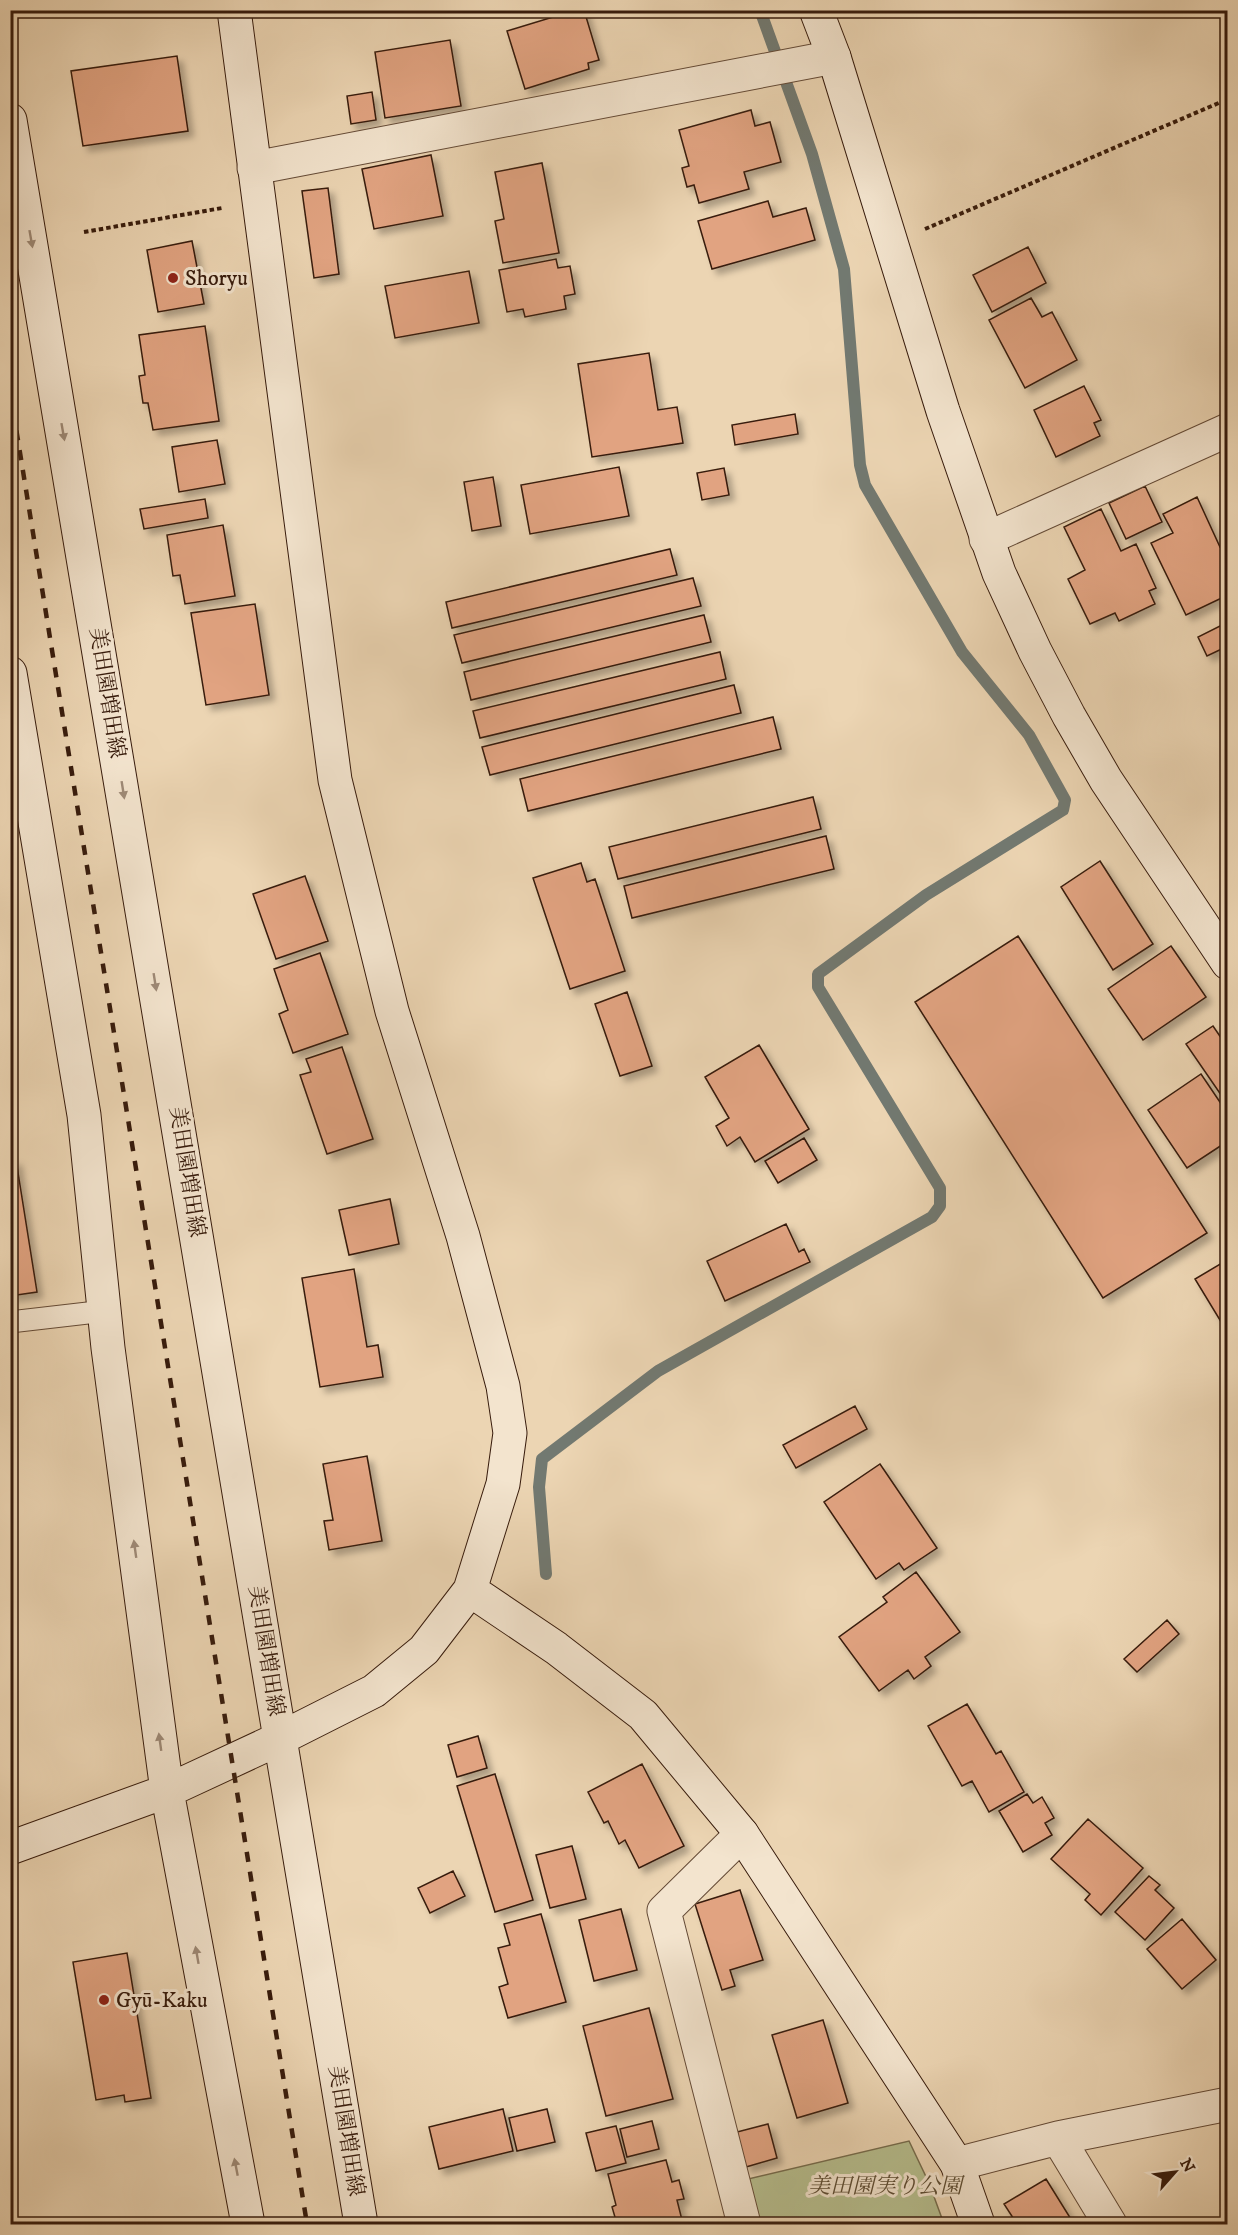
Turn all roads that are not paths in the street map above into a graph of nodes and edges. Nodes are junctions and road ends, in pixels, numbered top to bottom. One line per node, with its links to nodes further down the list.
1 (234, 10): 5 (street)
2 (816, 10): 3 (street)
3 (834, 57): 5 (street); 7 (street)
4 (10, 120): 13 (street, 美田園増田線, one-way to 13)
5 (254, 168): 12 (street)
6 (1227, 430): 7 (street)
7 (986, 540): 9 (street)
8 (10, 673): 10 (street)
9 (1227, 963)
10 (105, 1311): 11 (lane); 14 (street, one-way to 10)
11 (10, 1322)
12 (470, 1590): 13 (street); 15 (street)
13 (281, 1738): 14 (street); 21 (street, 美田園増田線)
14 (167, 1791): 16 (street); 20 (street, one-way to 14)
15 (742, 1834): 19 (street); 22 (street)
16 (10, 1848)
17 (1227, 2104): 18 (street)
18 (1058, 2138): 19 (street); 24 (street)
19 (957, 2164): 23 (street)
20 (248, 2224)
21 (361, 2224)
22 (744, 2224)
23 (978, 2224)
24 (1110, 2224)

